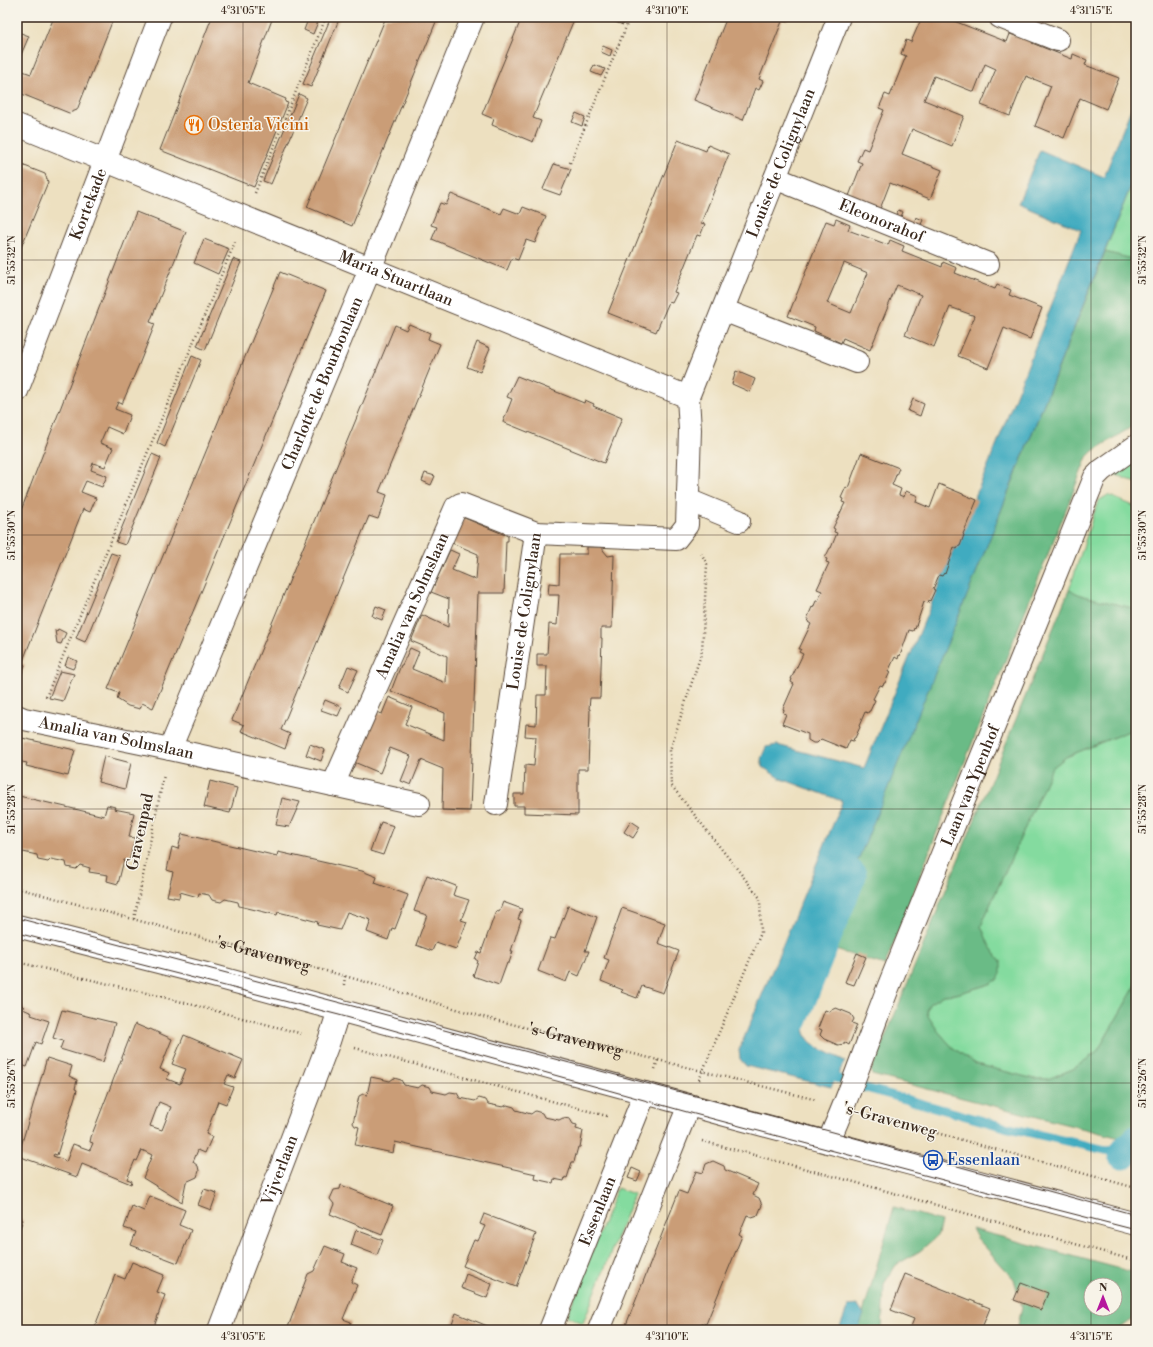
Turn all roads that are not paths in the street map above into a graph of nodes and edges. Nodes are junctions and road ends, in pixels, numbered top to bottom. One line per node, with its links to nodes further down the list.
1 (160, 17): 7 (street, Kortekade)
2 (473, 17): 10 (street, Charlotte de Bourbonlaan)
3 (839, 17): 8 (street, Louise de Colignylaan)
4 (1000, 17): 5 (street)
5 (1058, 40)
6 (17, 125): 7 (street, Maria Stuartlaan)
7 (104, 161): 10 (street, Maria Stuartlaan); 13 (street, Kortekade)
8 (775, 178): 9 (street, Eleonorahof); 11 (street, Louise de Colignylaan)
9 (988, 264)
10 (370, 269): 14 (street, Maria Stuartlaan); 20 (street, Charlotte de Bourbonlaan)
11 (723, 310): 12 (street); 14 (street, Louise de Colignylaan)
12 (857, 362)
13 (17, 391)
14 (688, 398): 16 (street, Louise de Colignylaan)
15 (1136, 446): 28 (street, Laan van Ypenhof)
16 (688, 500): 17 (street); 18 (street, Louise de Colignylaan)
17 (740, 521)
18 (536, 533): 21 (street, Amalia van Solmslaan); 23 (street, Louise de Colignylaan)
19 (26, 719): 20 (street, Amalia van Solmslaan)
20 (170, 749): 21 (street, Amalia van Solmslaan)
21 (333, 785): 22 (street, Amalia van Solmslaan)
22 (419, 804)
23 (496, 804)
24 (17, 926): 25 (street, 's-Gravenweg)
25 (339, 1010): 26 (street, 's-Gravenweg); 30 (street, Vijverlaan)
26 (645, 1093): 27 (street, 's-Gravenweg); 31 (street, Essenlaan)
27 (689, 1105): 28 (street, 's-Gravenweg); 32 (street)
28 (828, 1142): 29 (street, 's-Gravenweg)
29 (1136, 1224)
30 (219, 1330)
31 (550, 1330)
32 (599, 1330)

